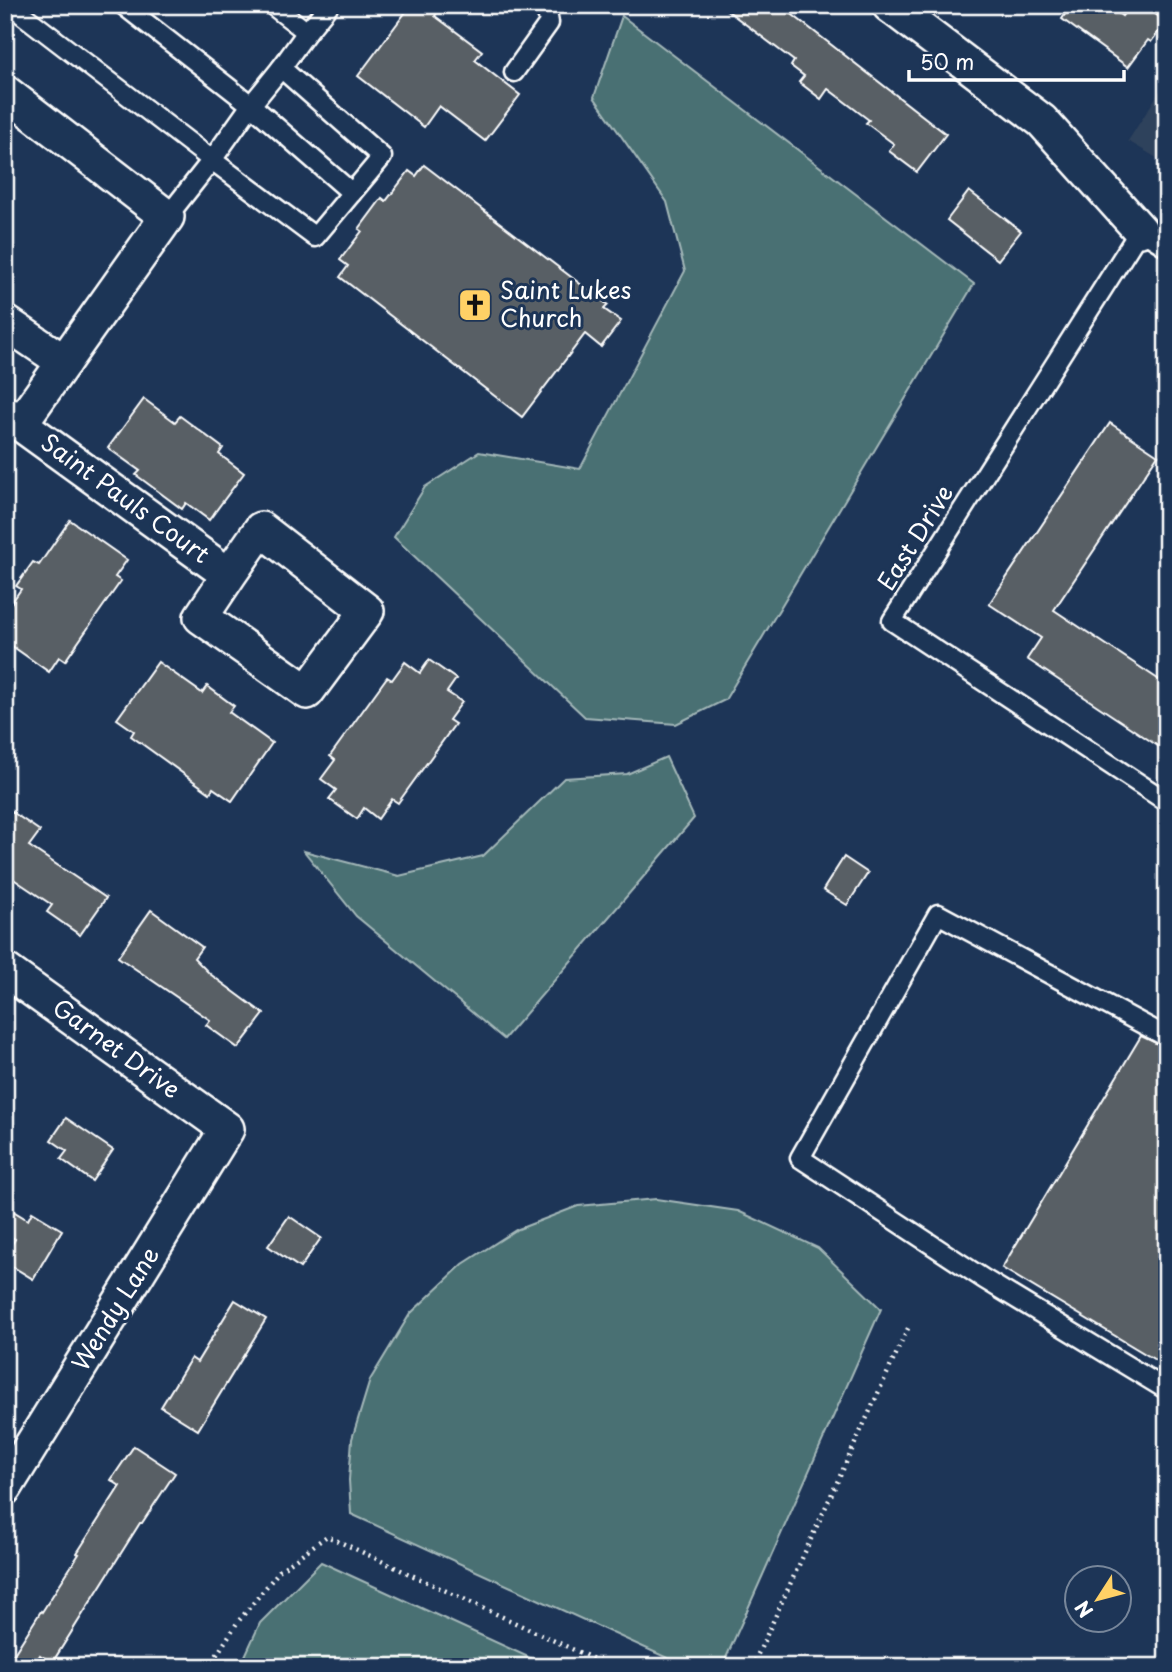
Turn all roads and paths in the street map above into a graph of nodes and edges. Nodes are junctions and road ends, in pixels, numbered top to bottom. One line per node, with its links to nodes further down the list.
1 (10, 5): 12 (lane)
2 (123, 5): 11 (lane)
3 (272, 5): 7 (lane)
4 (329, 5): 7 (lane)
5 (546, 5): 9 (lane)
6 (889, 5): 15 (street)
7 (307, 32): 8 (lane)
8 (281, 68): 11 (lane); 13 (lane)
9 (514, 72)
10 (5, 92): 14 (street)
11 (251, 105): 12 (lane); 13 (lane)
12 (212, 160): 13 (lane); 14 (lane)
13 (352, 193)
14 (167, 217): 17 (street, Saint Pauls Court)
15 (1153, 238): 20 (lane, East Drive)
16 (5, 322): 17 (street)
17 (64, 362): 18 (street, Saint Pauls Court)
18 (13, 419): 19 (street, Saint Pauls Court)
19 (229, 575): 19 (street, Saint Pauls Court)
20 (1167, 802)
21 (5, 970): 23 (street, Garnet Drive)
22 (1167, 1037): 25 (lane)
23 (227, 1129): 26 (street, Wendy Lane)
24 (909, 1324): 29 (path)
25 (1167, 1390)
26 (5, 1489)
27 (209, 1667): 28 (path)
28 (611, 1667)
29 (752, 1667)

